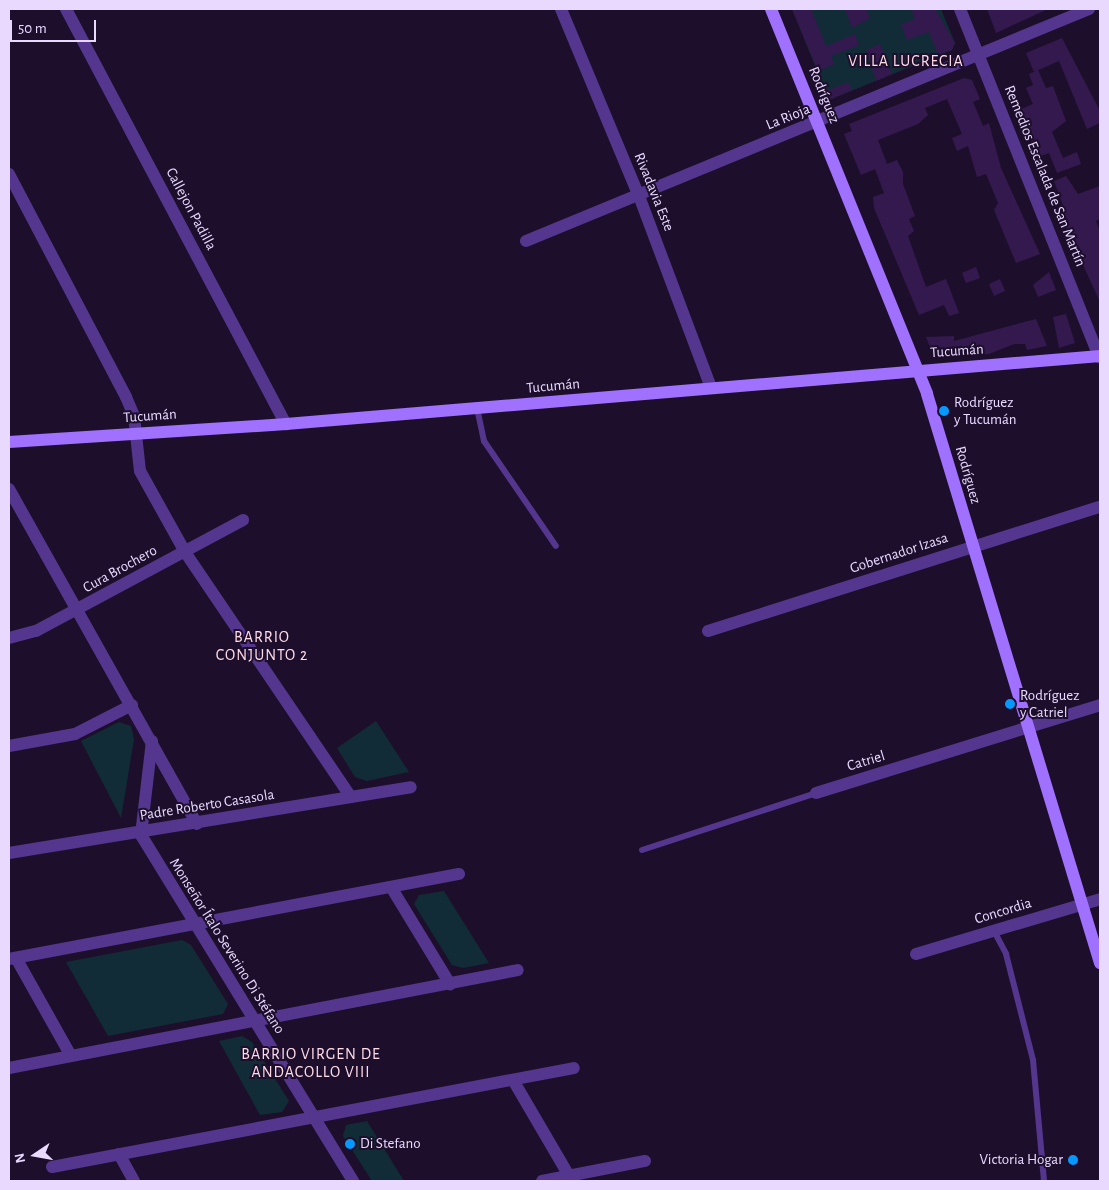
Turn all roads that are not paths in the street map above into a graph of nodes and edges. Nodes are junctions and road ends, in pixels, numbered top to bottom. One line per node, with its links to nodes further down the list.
1 (66, 9): 15 (street, Callejon Padilla)
2 (561, 9): 9 (street, Rivadavia Este)
3 (771, 9): 7 (main road, Rodríguez)
4 (960, 9): 6 (street, Remedios Escalada de San Martín)
5 (1089, 9): 6 (street, La Rioja)
6 (979, 55): 7 (street, La Rioja); 11 (street, Remedios Escalada de San Martín)
7 (818, 122): 9 (street, La Rioja); 12 (main road, Rodríguez)
8 (9, 174): 16 (street)
9 (639, 196): 10 (street, La Rioja); 13 (street, Rivadavia Este)
10 (526, 242)
11 (1100, 356): 12 (main road, Tucumán)
12 (919, 371): 13 (main road, Tucumán); 23 (main road, Rodríguez)
13 (711, 388): 14 (main road, Tucumán)
14 (477, 408): 15 (main road, Tucumán); 22 (lane)
15 (286, 424): 16 (main road, Tucumán)
16 (132, 434): 17 (main road, Tucumán); 24 (street)
17 (9, 442)
18 (9, 489): 20 (street)
19 (1100, 507): 23 (street, Gobernador Izasa)
20 (14, 509): 25 (street)
21 (243, 520): 24 (street, Cura Brochero)
22 (556, 546)
23 (971, 547): 26 (street, Gobernador Izasa); 30 (main road, Rodríguez)
24 (185, 552): 25 (street, Cura Brochero); 35 (street)
25 (79, 610): 27 (street, Cura Brochero); 28 (street)
26 (708, 631)
27 (9, 638)
28 (132, 704): 31 (street); 32 (street)
29 (1100, 705): 30 (street, Catriel)
30 (1027, 728): 34 (street, Catriel); 43 (main road, Rodríguez)
31 (152, 740): 36 (street); 37 (street)
32 (9, 746)
33 (411, 787): 35 (street, Padre Roberto Casasola)
34 (816, 793): 38 (lane, Catriel)
35 (350, 798): 36 (street, Padre Roberto Casasola)
36 (196, 824): 37 (street, Padre Roberto Casasola)
37 (141, 835): 39 (street, Padre Roberto Casasola); 44 (street, Monseñor Ítalo Severino Di Stéfano)
38 (642, 850)
39 (9, 854)
40 (459, 874): 41 (street)
41 (391, 886): 44 (street); 50 (street)
42 (1100, 899): 43 (street, Concordia)
43 (1082, 904): 45 (street, Concordia); 48 (main road, Rodríguez)
44 (193, 924): 47 (street); 51 (street, Monseñor Ítalo Severino Di Stéfano)
45 (994, 931): 46 (street, Concordia); 64 (lane)
46 (916, 954)
47 (12, 959): 52 (street)
48 (1100, 963)
49 (518, 970): 50 (street)
50 (450, 984): 51 (street)
51 (256, 1022): 52 (street); 56 (street, Monseñor Ítalo Severino Di Stéfano)
52 (71, 1056): 53 (street)
53 (9, 1068)
54 (574, 1068): 55 (street)
55 (513, 1080): 56 (street); 60 (street)
56 (312, 1117): 57 (street); 62 (street, Monseñor Ítalo Severino Di Stéfano)
57 (119, 1154): 59 (street); 61 (street)
58 (645, 1161): 60 (street)
59 (52, 1167)
60 (569, 1176): 63 (street)
61 (134, 1181)
62 (353, 1181)
63 (542, 1181)
64 (1044, 1181)

